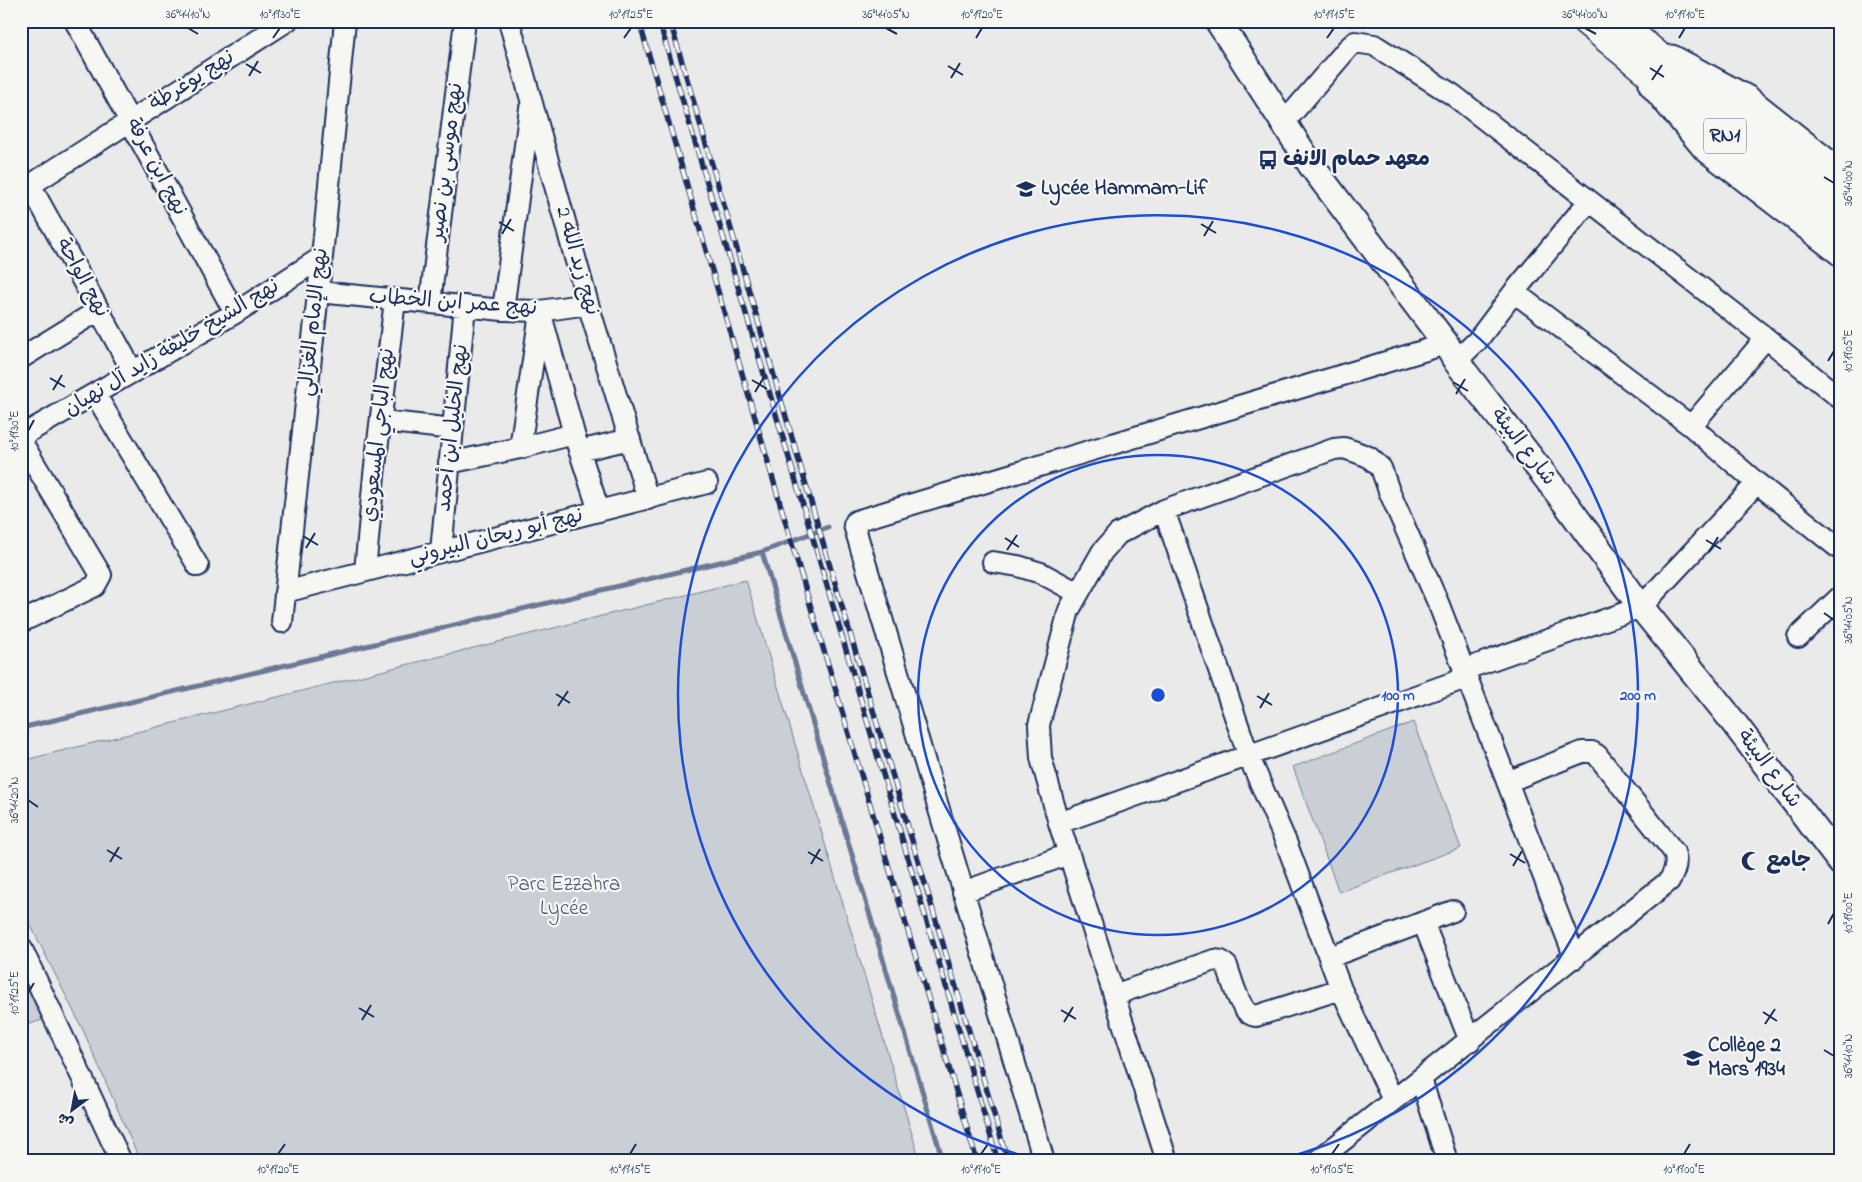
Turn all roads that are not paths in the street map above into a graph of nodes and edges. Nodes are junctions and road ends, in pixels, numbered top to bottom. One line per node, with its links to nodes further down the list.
1 (76, 21): 11 (street, نهج ابن عرفة)
2 (287, 21): 11 (street, نهج يوغرطة)
3 (345, 21): 18 (street, نهج الإمام الغزالي)
4 (465, 21): 22 (street, نهج موسى بن نصير)
5 (509, 21): 10 (street, نهج زيد الله 2)
6 (1218, 21): 12 (main road, شارع البيئة)
7 (1586, 21): 9 (highway, RN1)
8 (1616, 21): 9 (highway, RN1)
9 (1631, 46): 13 (main road); 16 (highway, RN1); 17 (main road)
10 (532, 98): 23 (street, نهج زيد الله 2); 26 (street)
11 (130, 120): 14 (street, نهج يوغرطة); 28 (street, نهج ابن عرفة)
12 (1284, 124): 15 (street); 30 (main road, شارع البيئة)
13 (1841, 173)
14 (26, 188): 25 (street, نهج الواحة)
15 (1589, 201): 20 (street); 29 (street)
16 (1837, 210)
17 (1841, 253)
18 (322, 257): 19 (street, نهج الإمام الغزالي); 28 (street, نهج الشيخ خليفة زايد آل نهيان)
19 (318, 292): 21 (street, نهج عمر ابن الخطاب); 54 (street, نهج الإمام الغزالي)
20 (1514, 292): 30 (street); 36 (street)
21 (395, 300): 22 (street, نهج عمر ابن الخطاب); 35 (street, نهج الباجي المسعودي)
22 (430, 303): 24 (street, نهج عمر ابن الخطاب)
23 (588, 304): 27 (street, نهج عمر ابن الخطاب); 39 (street, نهج زيد الله 2)
24 (465, 306): 26 (street, نهج عمر ابن الخطاب); 37 (street, نهج الخليل ابن أحمد)
25 (99, 310): 31 (street); 32 (street, نهج الواحة)
26 (503, 310): 27 (street, نهج عمر ابن الخطاب)
27 (540, 311): 41 (street); 42 (street)
28 (234, 314): 32 (street, نهج الشيخ خليفة زايد آل نهيان)
29 (1766, 338): 34 (street); 36 (street)
30 (1451, 352): 57 (main road, شارع البيئة); 67 (street)
31 (21, 358)
32 (133, 372): 33 (street, نهج الشيخ خليفة زايد آل نهيان)
33 (95, 394): 38 (street, نهج الشيخ خليفة زايد آل نهيان); 52 (street)
34 (1841, 399)
35 (382, 421): 37 (street); 53 (street, نهج الباجي المسعودي)
36 (1691, 426): 45 (street)
37 (453, 429): 43 (street, نهج الخليل ابن أحمد)
38 (21, 436)
39 (630, 439): 41 (street); 46 (street, نهج زيد الله 2)
40 (21, 441): 58 (street)
41 (577, 442): 42 (street); 48 (street)
42 (520, 448): 43 (street)
43 (450, 462): 50 (street, نهج الخليل ابن أحمد)
44 (708, 483): 46 (street, نهج أبو ريحان البيروني)
45 (1757, 483): 49 (street); 57 (street)
46 (648, 499): 48 (street, نهج أبو ريحان البيروني)
47 (1164, 510): 55 (street); 61 (street); 62 (street)
48 (599, 511): 50 (street, نهج أبو ريحان البيروني)
49 (1841, 550)
50 (441, 551): 53 (street, نهج أبو ريحان البيروني)
51 (993, 562): 55 (street)
52 (198, 566)
53 (364, 571): 54 (street, نهج أبو ريحان البيروني)
54 (285, 592): 59 (street, نهج الإمام الغزالي)
55 (1078, 593): 64 (street)
56 (1841, 596): 60 (street)
57 (1641, 607): 61 (street); 66 (main road, شارع البيئة)
58 (21, 622)
59 (282, 622)
60 (1798, 638)
61 (1465, 674): 62 (street); 63 (street)
62 (1249, 756): 64 (street); 71 (street)
63 (1507, 782): 72 (street); 72 (street)
64 (1059, 823): 65 (street)
65 (1069, 854): 67 (street); 74 (street)
66 (1841, 863)
67 (963, 892): 79 (street)
68 (1453, 911): 69 (street)
69 (1423, 922): 71 (street); 75 (street)
70 (21, 947): 78 (street)
71 (1330, 957): 73 (street)
72 (1575, 958): 75 (street)
73 (1341, 989): 74 (street); 77 (street)
74 (1114, 995): 80 (street)
75 (1470, 1042): 76 (street)
76 (1421, 1079): 77 (street); 82 (street)
77 (1393, 1100): 81 (street)
78 (121, 1161)
79 (1044, 1161)
80 (1167, 1161)
81 (1317, 1161)
82 (1447, 1161)

